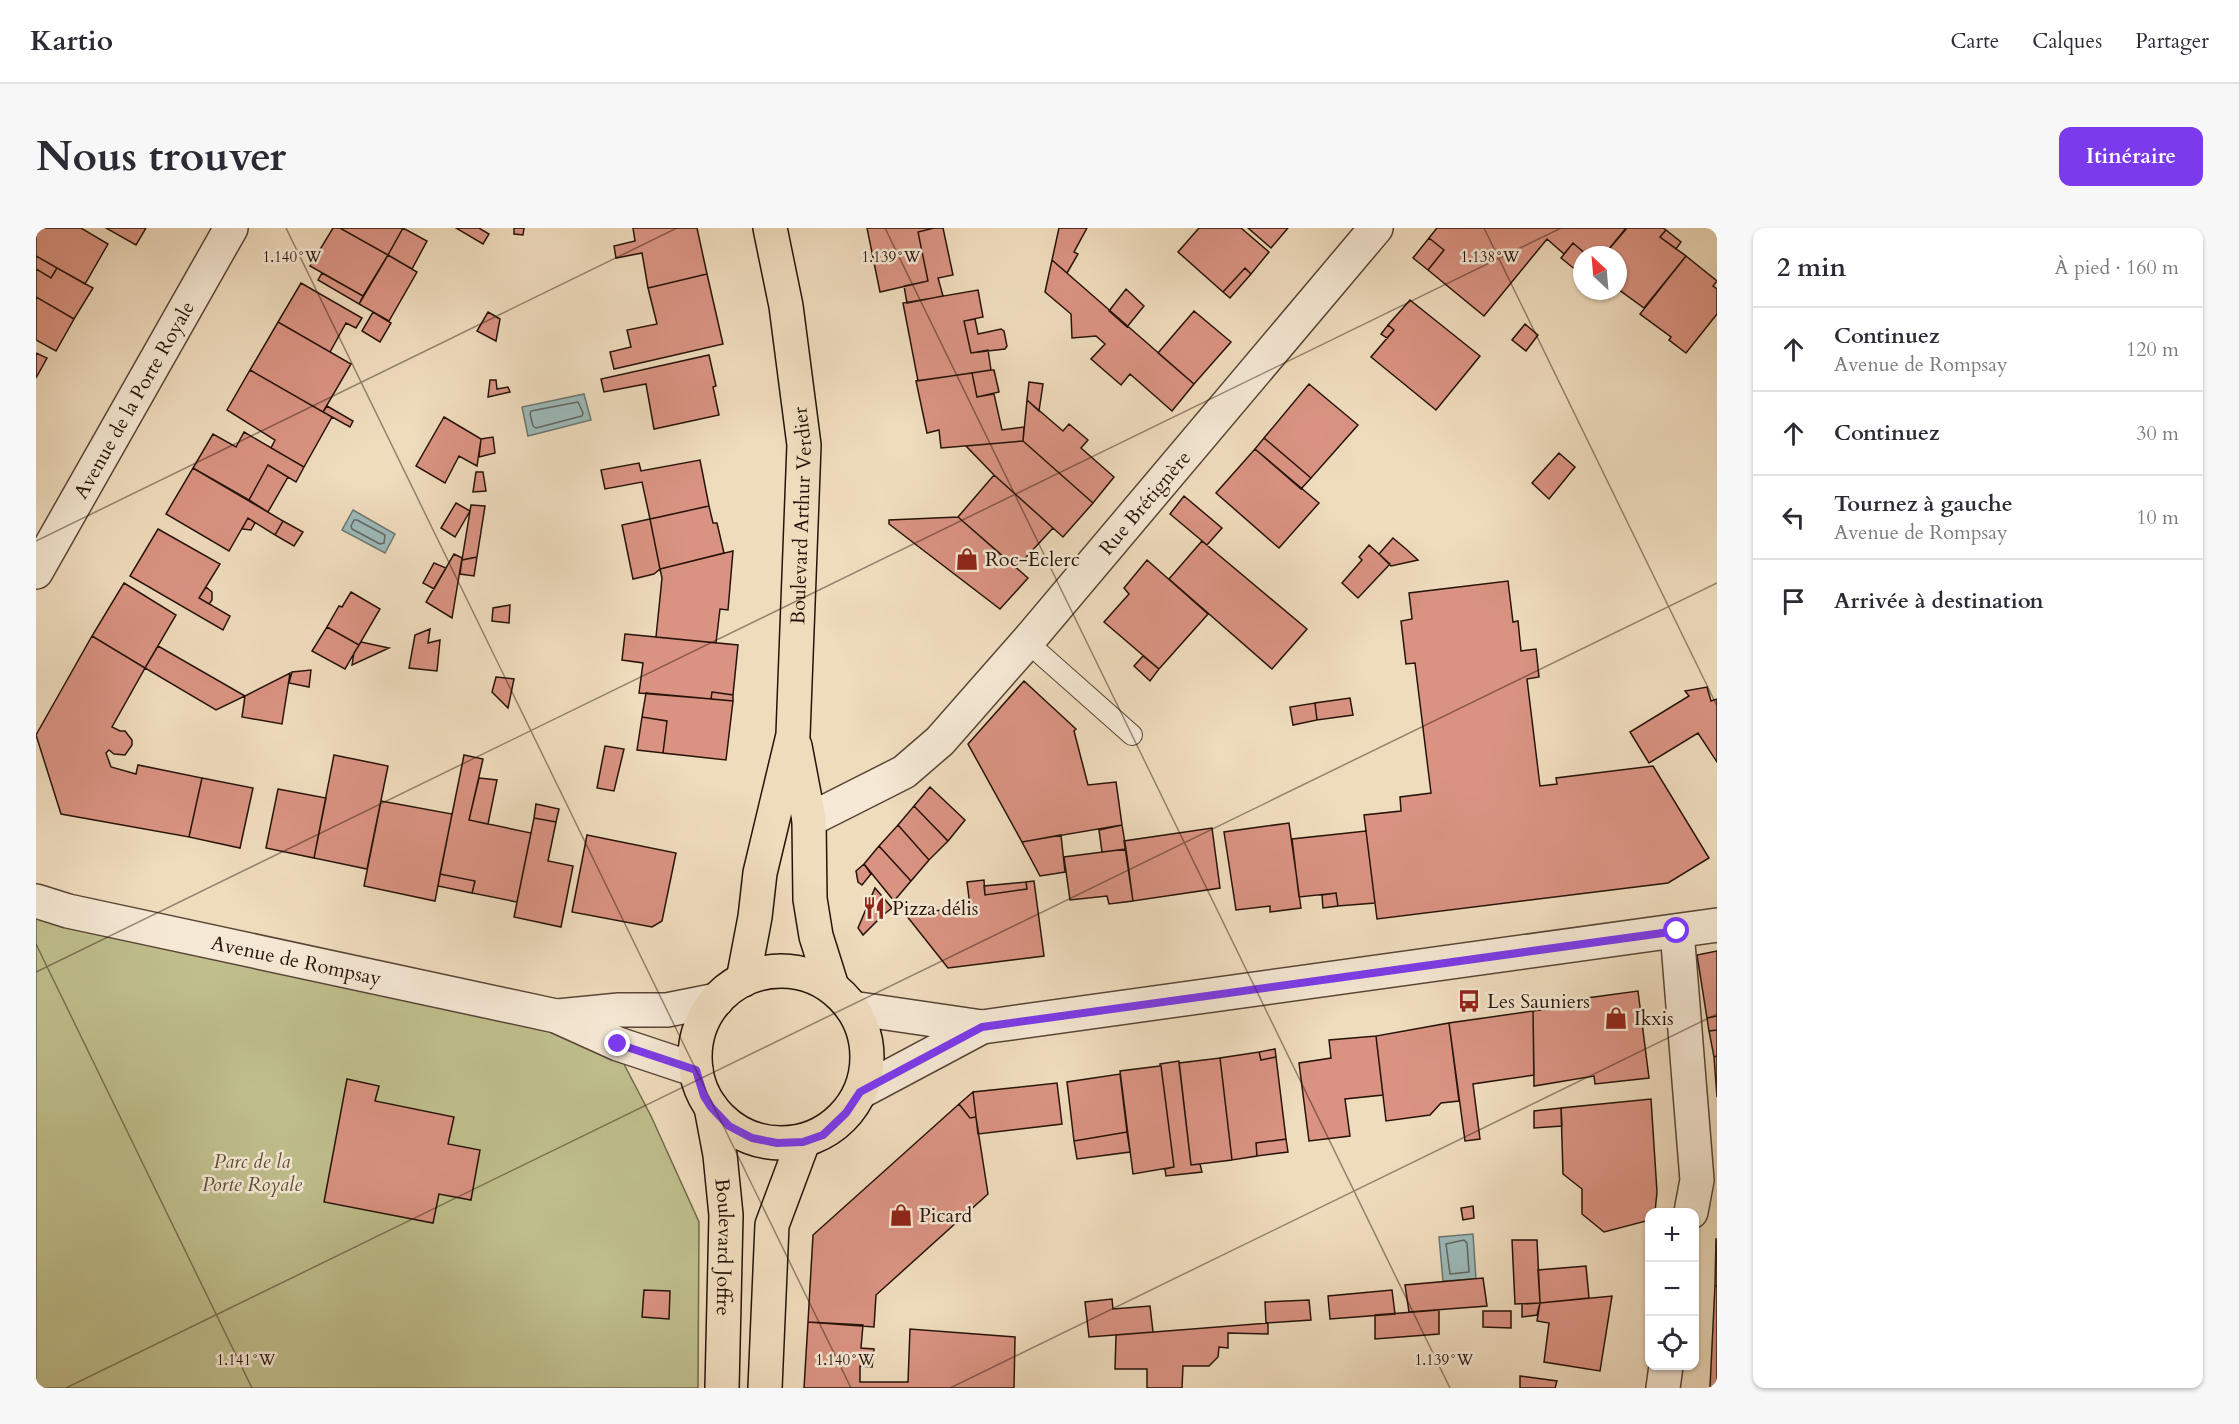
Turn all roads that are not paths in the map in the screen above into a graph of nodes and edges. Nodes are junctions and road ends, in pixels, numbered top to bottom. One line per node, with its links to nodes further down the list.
1 (231, 228): 4 (street, Avenue de la Porte Royale)
2 (770, 228): 6 (main road, Boulevard Arthur Verdier)
3 (1376, 228): 5 (street, Rue Brétignère)
4 (36, 572)
5 (1028, 642): 7 (lane); 8 (street, Rue Brétignère)
6 (793, 735): 8 (main road, Boulevard Arthur Verdier); 12 (main road, Boulevard Arthur Verdier)
7 (1132, 735)
8 (809, 820): 13 (main road, Boulevard Arthur Verdier)
9 (36, 901): 15 (street, Avenue de Rompsay)
10 (1717, 925): 11 (street)
11 (1677, 931): 16 (street); 21 (street)
12 (742, 980): 13 (main road); 14 (main road)
13 (842, 997): 16 (street); 18 (main road)
14 (717, 1000): 15 (street, Avenue de Rompsay); 17 (main road)
15 (556, 1016): 17 (street, Avenue de Rompsay)
16 (982, 1027): 18 (street)
17 (696, 1070): 19 (main road)
18 (860, 1092): 20 (main road)
19 (711, 1107): 20 (main road); 23 (main road, Boulevard Joffre)
20 (803, 1142): 24 (main road)
21 (1692, 1208)
22 (1665, 1370): 25 (street)
23 (722, 1388)
24 (765, 1388)
25 (1663, 1388)

